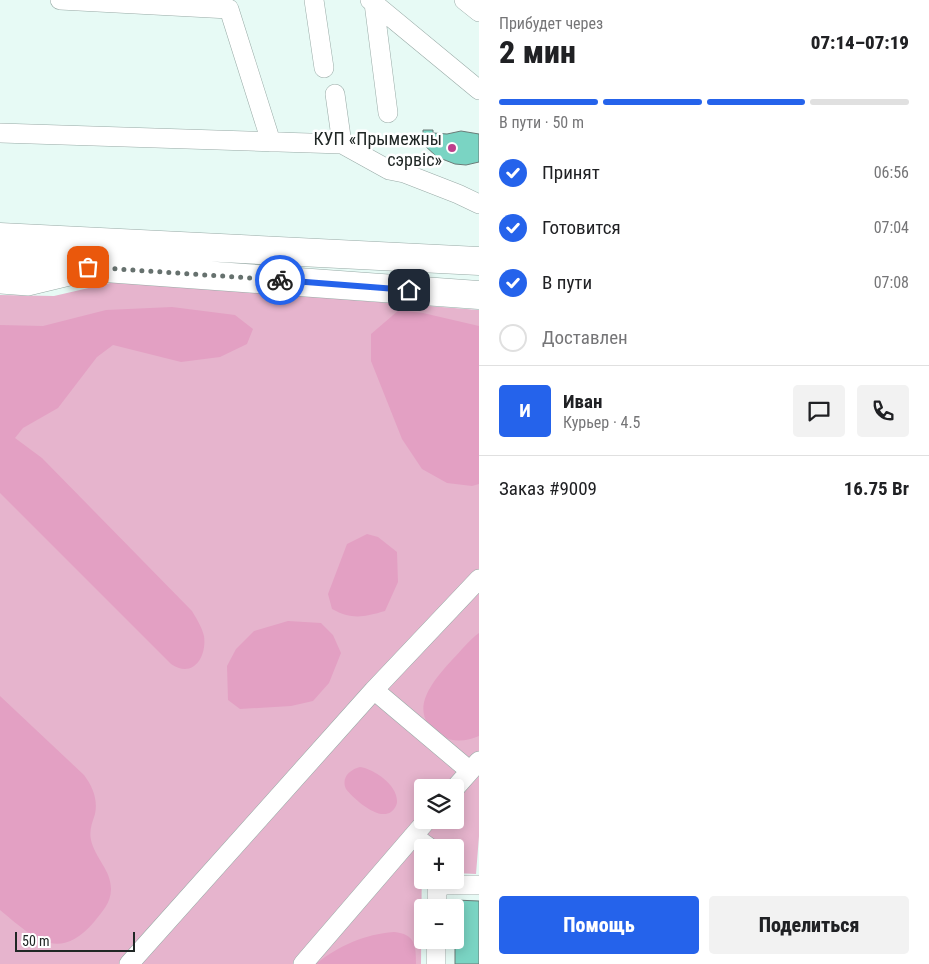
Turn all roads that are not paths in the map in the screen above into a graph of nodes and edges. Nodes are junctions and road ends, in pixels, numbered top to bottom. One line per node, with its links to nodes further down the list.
1 (60, 0): 11 (street)
2 (314, 0): 6 (street)
3 (464, 0): 5 (street)
4 (372, 2): 7 (street); 9 (street)
5 (479, 12)
6 (324, 68)
7 (479, 90)
8 (335, 94): 12 (street)
9 (388, 113)
10 (0, 133): 11 (street)
11 (271, 142): 12 (street)
12 (342, 144): 13 (street)
13 (389, 170): 14 (street); 15 (street)
14 (479, 204)
15 (479, 215)
16 (0, 237): 17 (highway)
17 (359, 254): 18 (highway); 22 (highway)
18 (479, 261)
19 (0, 262): 20 (highway)
20 (105, 268): 21 (street); 22 (highway)
21 (0, 284)
22 (356, 286): 23 (highway)
23 (479, 294)
24 (479, 579): 25 (street)
25 (374, 690): 26 (street); 34 (street)
26 (475, 766): 27 (street)
27 (463, 779)
28 (419, 829): 29 (street)
29 (413, 836): 30 (street); 35 (street)
30 (417, 839)
31 (464, 884): 32 (street)
32 (479, 885)
33 (436, 949): 36 (street)
34 (129, 964)
35 (303, 964)
36 (436, 964)

